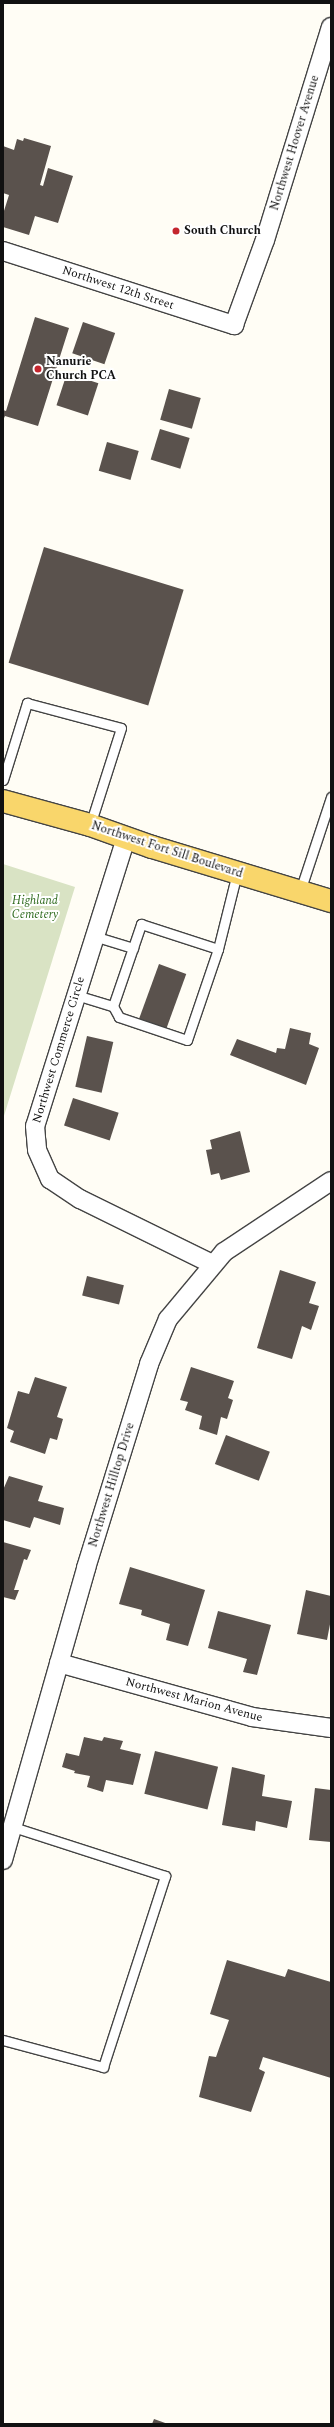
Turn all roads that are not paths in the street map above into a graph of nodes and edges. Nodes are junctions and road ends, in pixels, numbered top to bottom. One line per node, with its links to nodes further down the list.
1 (331, 27): 3 (street, Northwest Hoover Avenue)
2 (3, 251): 3 (street, Northwest 12th Street)
3 (234, 325)
4 (3, 780): 7 (lane)
5 (331, 797): 10 (lane)
6 (3, 801): 7 (main road, Northwest Fort Sill Boulevard)
7 (90, 825): 8 (main road, Northwest Fort Sill Boulevard)
8 (126, 838): 9 (main road, Northwest Fort Sill Boulevard); 12 (street, Northwest Commerce Circle)
9 (237, 873): 10 (main road, Northwest Fort Sill Boulevard); 14 (lane)
10 (300, 891): 11 (main road, Northwest Fort Sill Boulevard)
11 (331, 901)
12 (94, 936): 13 (lane); 15 (street, Northwest Commerce Circle)
13 (133, 948): 14 (lane); 16 (lane)
14 (218, 949): 16 (lane)
15 (76, 995): 16 (lane); 18 (street, Northwest Commerce Circle)
16 (113, 1006)
17 (331, 1181): 18 (street, Northwest Hilltop Drive)
18 (212, 1264): 19 (street, Northwest Hilltop Drive)
19 (59, 1663): 20 (street, Northwest Marion Avenue); 21 (street, Northwest Hilltop Drive)
20 (331, 1728)
21 (13, 1827): 22 (street, Northwest Hilltop Drive); 23 (lane)
22 (3, 1860)
23 (3, 2040)

